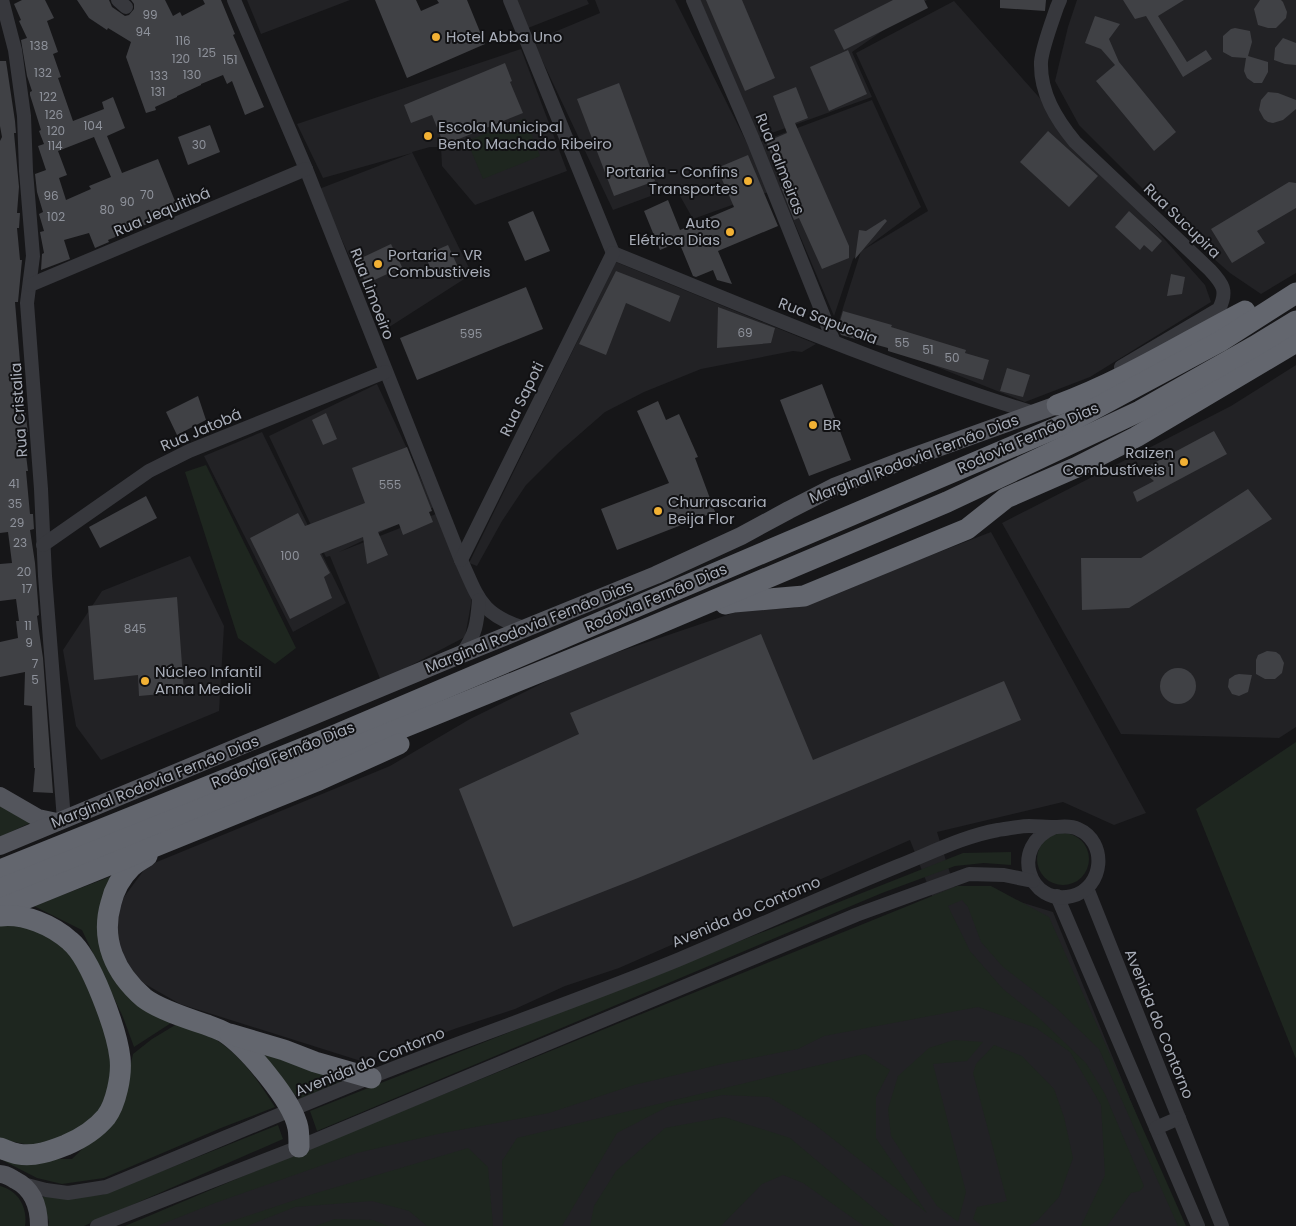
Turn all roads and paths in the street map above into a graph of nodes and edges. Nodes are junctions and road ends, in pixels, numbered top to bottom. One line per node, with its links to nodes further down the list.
1 (2, 0): 9 (street, Rua Cristalia)
2 (234, 0): 6 (street, Rua Limoeiro)
3 (510, 0): 7 (street)
4 (693, 0): 12 (street, Rua Palmeiras)
5 (1060, 0): 15 (street, Rua Sucupira)
6 (306, 169): 9 (street, Rua Jequitibá); 14 (street, Rua Limoeiro)
7 (613, 253): 12 (street, Rua Sapucaia); 18 (street, Rua Sapoti)
8 (1296, 284): 15 (highway)
9 (30, 285): 17 (street, Rua Cristalia)
10 (1296, 293): 29 (highway, Rodovia Fernão Dias)
11 (1296, 321): 20 (highway, Rodovia Fernão Dias)
12 (834, 342): 16 (street, Rua Sapucaia)
13 (1296, 342): 20 (highway)
14 (386, 372): 17 (street, Rua Jatobá); 18 (street, Rua Limoeiro)
15 (1057, 405): 16 (main road, Marginal Rodovia Fernão Dias)
16 (1034, 413): 21 (main road, Marginal Rodovia Fernão Dias)
17 (44, 545): 25 (street, Rua Cristalia)
18 (461, 560): 19 (street, Rua Limoeiro)
19 (479, 600): 21 (street, Rua Limoeiro); 22 (street, Rua Limoeiro)
20 (646, 628): 23 (highway, Rodovia Fernão Dias)
21 (527, 629): 22 (main road, Marginal Rodovia Fernão Dias)
22 (462, 654): 25 (main road, Marginal Rodovia Fernão Dias)
23 (520, 680): 27 (highway); 32 (highway, Rodovia Fernão Dias)
24 (0, 796): 25 (main road)
25 (61, 821): 28 (main road, Marginal Rodovia Fernão Dias)
26 (1055, 827): 30 (street); 31 (street, Avenida do Contorno); 37 (street, Avenida do Contorno)
27 (165, 843): 34 (highway); 36 (highway)
28 (0, 846)
29 (0, 870)
30 (1033, 881): 33 (street); 41 (street)
31 (1087, 888): 33 (street); 39 (street, Avenida do Contorno)
32 (0, 889)
33 (1057, 896): 40 (street)
34 (0, 909)
35 (0, 916): 42 (highway)
36 (224, 1032): 37 (highway); 38 (highway)
37 (371, 1078): 38 (street, Avenida do Contorno)
38 (291, 1111): 41 (highway); 44 (street, Avenida do Contorno)
39 (1179, 1118): 40 (street); 48 (street, Avenida do Contorno)
40 (1156, 1128): 47 (street)
41 (299, 1147): 46 (street)
42 (0, 1148)
43 (1, 1173): 44 (main road)
44 (23, 1184): 45 (main road)
45 (39, 1226)
46 (97, 1226)
47 (1198, 1226)
48 (1222, 1226)

